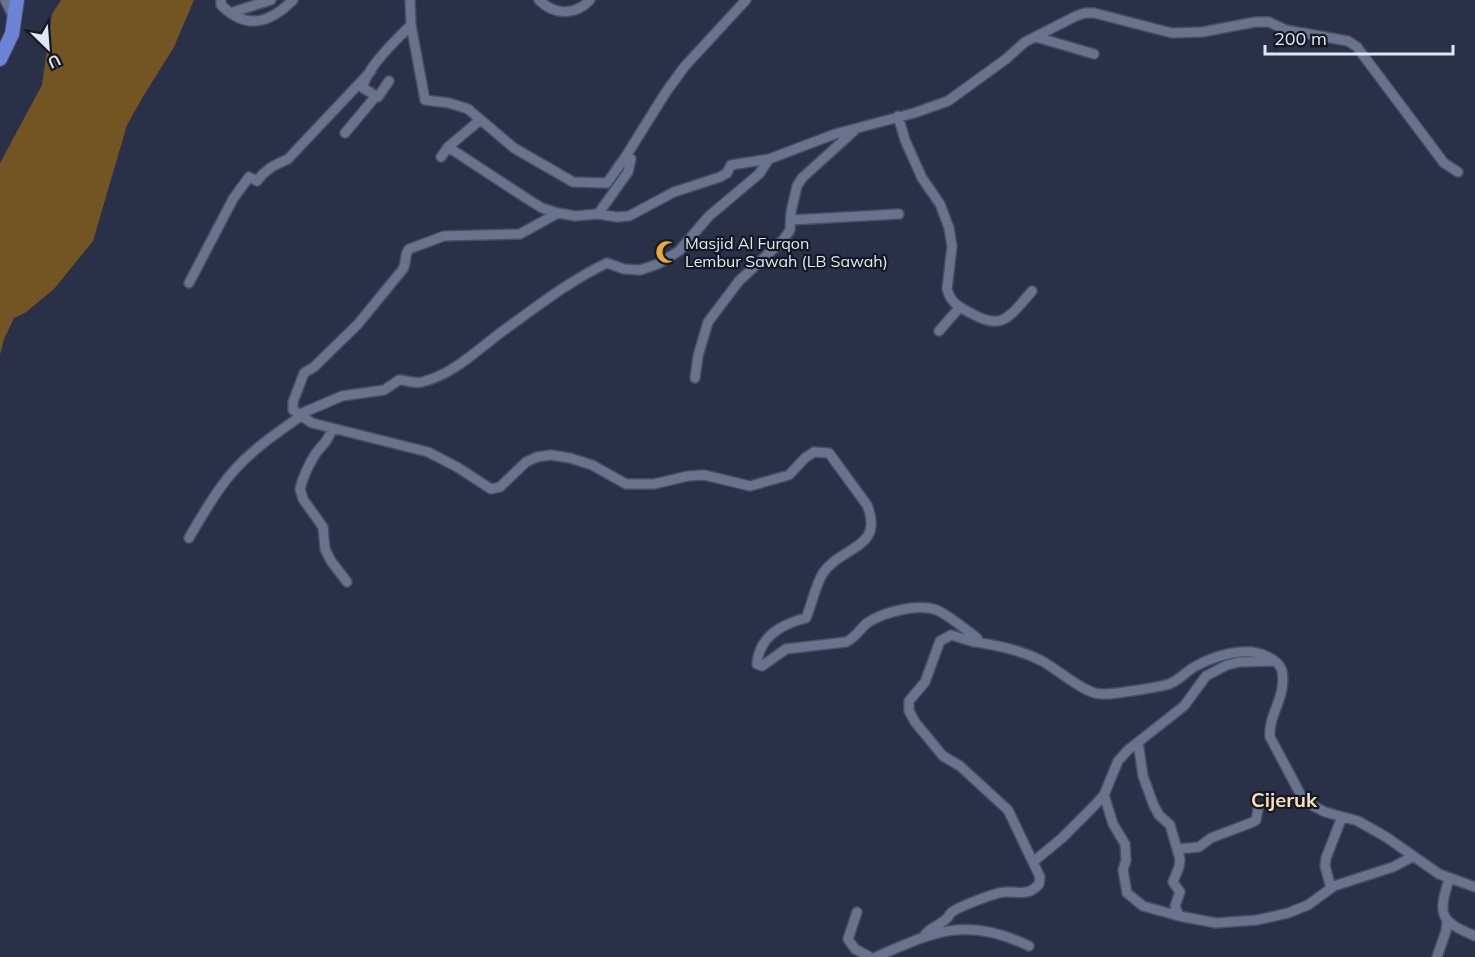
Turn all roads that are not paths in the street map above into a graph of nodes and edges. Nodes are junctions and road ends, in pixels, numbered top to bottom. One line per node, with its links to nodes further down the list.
1 (5, 0): 12 (street)
2 (17, 0): 12 (highway)
3 (221, 0): 11 (street)
4 (271, 0): 10 (street)
5 (293, 0): 13 (street)
6 (410, 0): 14 (street)
7 (539, 0): 8 (street)
8 (590, 0)
9 (746, 0): 26 (street)
10 (248, 8): 11 (street); 13 (street)
11 (230, 13): 13 (street)
12 (14, 18): 17 (highway)
13 (246, 22)
14 (411, 25): 18 (street); 22 (street)
15 (1036, 37): 16 (street); 21 (street); 29 (street)
16 (1094, 54)
17 (0, 59)
18 (371, 71): 20 (street); 34 (street)
19 (389, 81): 20 (street)
20 (376, 96): 24 (street)
21 (898, 116): 23 (street); 36 (street)
22 (480, 120): 25 (street); 26 (street)
23 (855, 129): 28 (street); 33 (street)
24 (345, 133)
25 (448, 147): 27 (street); 30 (street)
26 (626, 156): 31 (street)
27 (441, 157)
28 (769, 159): 31 (street); 39 (street)
29 (1458, 172)
30 (558, 213): 31 (street); 39 (street)
31 (598, 214)
32 (899, 214): 33 (street)
33 (791, 220): 38 (street)
34 (189, 283)
35 (1032, 291): 36 (street)
36 (960, 307): 37 (street)
37 (939, 331)
38 (695, 378)
39 (301, 415): 40 (street); 41 (street)
40 (332, 429): 42 (street); 43 (street)
41 (189, 538)
42 (347, 582)
43 (976, 642): 44 (street); 51 (street)
44 (1275, 661): 45 (street); 48 (street)
45 (1138, 742): 46 (street); 49 (street)
46 (1104, 795): 51 (street); 56 (street)
47 (1258, 809): 49 (street)
48 (1342, 817): 50 (street); 54 (street)
49 (1177, 849): 56 (street)
50 (1412, 857): 52 (street); 54 (street)
51 (1033, 862): 58 (street)
52 (1449, 879): 53 (street); 57 (street)
53 (1475, 887)
54 (1331, 888): 56 (street)
55 (857, 912): 61 (street)
56 (1179, 916)
57 (1447, 921): 59 (street); 63 (street)
58 (924, 936): 60 (street); 62 (street)
59 (1475, 936)
60 (1029, 946)
61 (870, 957)
62 (876, 957)
63 (1437, 957)

